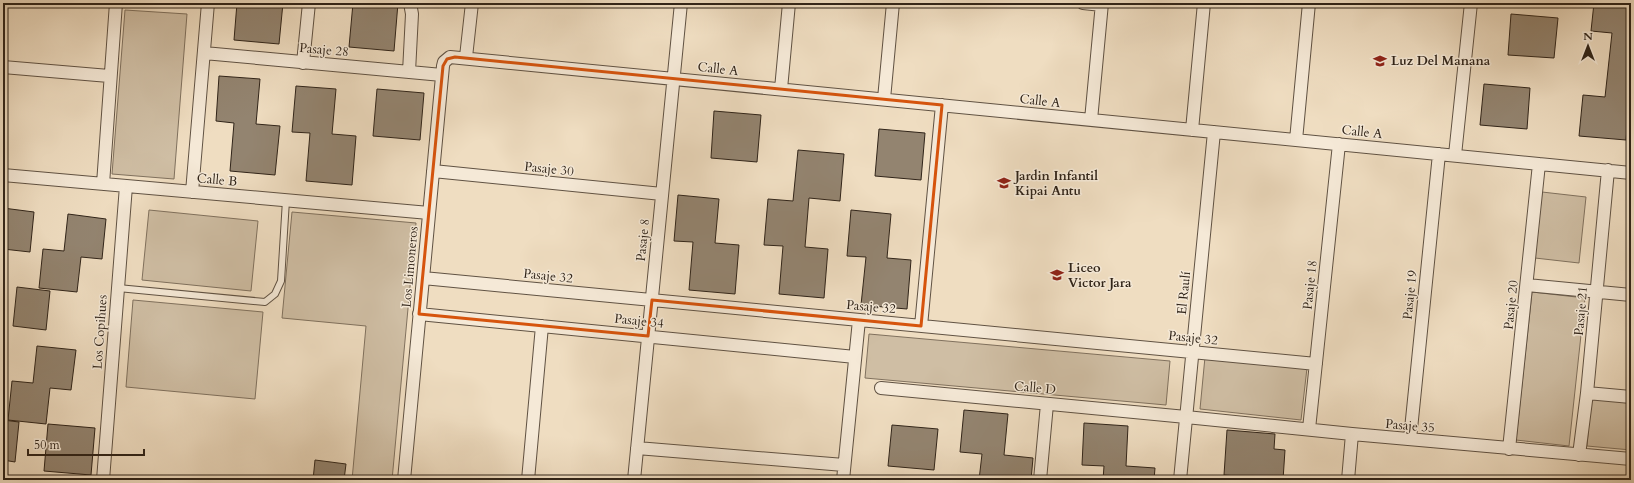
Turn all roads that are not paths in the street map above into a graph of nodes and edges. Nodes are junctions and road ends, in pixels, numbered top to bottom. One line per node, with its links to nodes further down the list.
1 (116, 3): 21 (street)
2 (208, 3): 14 (street)
3 (309, 3): 17 (street)
4 (410, 3): 19 (street)
5 (472, 3): 15 (street)
6 (681, 3): 22 (street, Pasaje 8)
7 (789, 3): 23 (street)
8 (893, 3): 24 (street)
9 (1083, 3): 13 (street)
10 (1204, 3): 27 (street)
11 (1309, 3): 29 (street)
12 (1471, 3): 32 (street)
13 (1102, 4): 26 (street)
14 (204, 53): 17 (street, Pasaje 28); 40 (street)
15 (466, 57): 16 (street, Calle A); 22 (street, Calle A)
16 (447, 59): 20 (street, Los Limoneros)
17 (303, 63): 19 (street, Pasaje 28)
18 (3, 67): 21 (street)
19 (409, 72): 20 (street, Pasaje 28)
20 (442, 75): 35 (street, Los Limoneros)
21 (109, 76): 38 (street)
22 (673, 78): 23 (street, Calle A); 41 (street, Pasaje 8)
23 (781, 89): 24 (street, Calle A)
24 (884, 99): 25 (street, Calle A)
25 (942, 105): 26 (street, Calle A); 53 (street)
26 (1092, 120): 27 (street, Calle A)
27 (1192, 130): 28 (street, Calle A)
28 (1214, 132): 29 (street, Calle A); 55 (street, El Raulí)
29 (1296, 140): 30 (street, Calle A)
30 (1339, 144): 31 (street, Calle A); 57 (street, Pasaje 18)
31 (1439, 154): 32 (street, Calle A); 65 (street, Pasaje 19)
32 (1455, 156): 33 (street, Calle A)
33 (1539, 164): 34 (street, Calle A); 45 (street, Pasaje 20)
34 (1608, 170): 36 (street, Calle A); 47 (street, Pasaje 21)
35 (433, 171): 41 (street, Pasaje 30); 43 (street, Los Limoneros)
36 (1631, 173)
37 (3, 175): 38 (street, Calle B)
38 (103, 184): 39 (street, Calle B)
39 (126, 186): 40 (street, Calle B); 46 (street, Los Copihues)
40 (192, 192): 42 (street, Calle B)
41 (662, 194): 49 (street, Pasaje 8)
42 (286, 200): 43 (street, Calle B); 46 (lane)
43 (429, 213): 44 (street, Los Limoneros)
44 (423, 278): 49 (street, Pasaje 32); 50 (street, Los Limoneros)
45 (1527, 285): 47 (street); 67 (street, Pasaje 20)
46 (118, 288): 71 (street, Los Copihues)
47 (1597, 292): 48 (street); 59 (street, Pasaje 21)
48 (1631, 295)
49 (652, 300): 51 (street, Pasaje 32); 54 (street, Pasaje 8)
50 (419, 314): 52 (street, Pasaje 34); 72 (street, Los Limoneros)
51 (859, 320): 53 (street, Pasaje 32); 56 (street)
52 (542, 326): 54 (street, Pasaje 34); 73 (street)
53 (921, 326): 55 (street, Pasaje 32)
54 (648, 336): 56 (street, Pasaje 34); 66 (street, Pasaje 8)
55 (1193, 352): 57 (street, Pasaje 32); 62 (street, El Raulí)
56 (855, 357): 70 (street)
57 (1316, 364): 63 (street, Pasaje 18)
58 (881, 388): 61 (street, Calle D)
59 (1587, 393): 60 (street); 68 (street, Pasaje 21)
60 (1631, 397)
61 (1047, 404): 62 (street, Calle D); 76 (street)
62 (1186, 417): 63 (street, Pasaje 35); 77 (street, El Raulí)
63 (1309, 429): 64 (street, Pasaje 35)
64 (1352, 434): 65 (street, Pasaje 35); 78 (street)
65 (1410, 439): 67 (street, Pasaje 35)
66 (637, 448): 70 (street); 74 (street, Pasaje 8)
67 (1509, 449): 68 (street, Pasaje 35)
68 (1579, 455): 69 (street, Pasaje 35)
69 (1631, 459)
70 (844, 465): 75 (street)
71 (103, 480)
72 (404, 480)
73 (528, 480)
74 (634, 480)
75 (843, 480)
76 (1040, 480)
77 (1180, 480)
78 (1348, 480)

